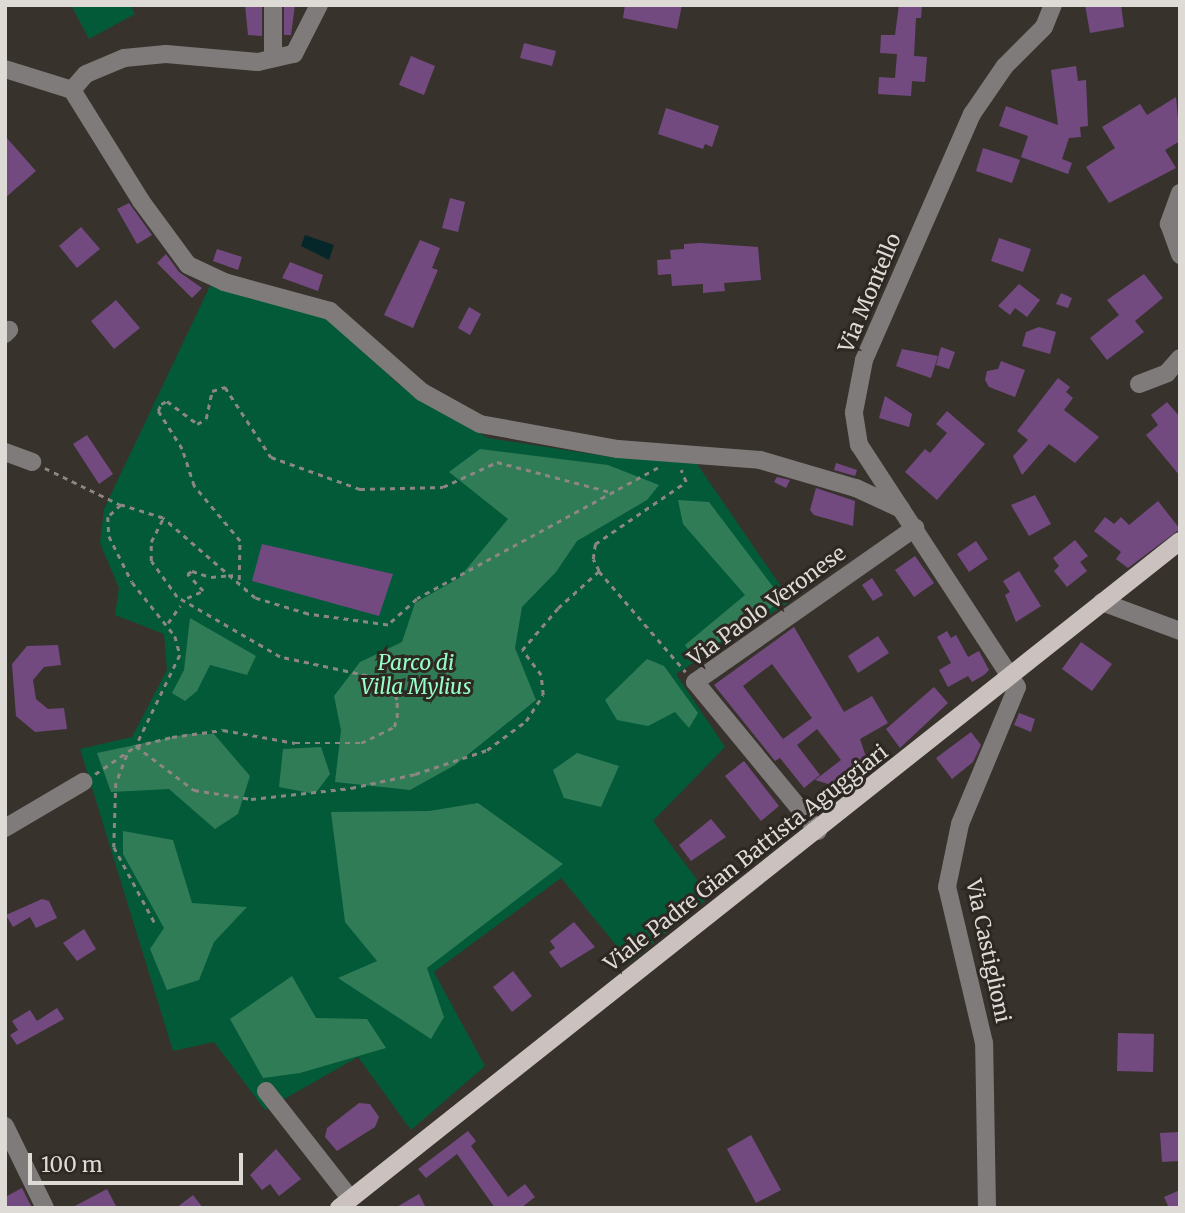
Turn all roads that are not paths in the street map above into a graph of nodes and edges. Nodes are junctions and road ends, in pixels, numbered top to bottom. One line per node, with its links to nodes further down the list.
1 (273, 5): 4 (street)
2 (319, 5): 4 (street)
3 (1053, 5): 13 (street, Via Montello)
4 (274, 58): 6 (street)
5 (5, 69): 6 (street)
6 (72, 90): 13 (street)
7 (1180, 192): 8 (street)
8 (1180, 255)
9 (1180, 358): 10 (street)
10 (1139, 384)
11 (5, 452): 12 (street)
12 (32, 462)
13 (901, 509): 14 (street, Via Montello)
14 (915, 528): 18 (street, Via Montello); 21 (street, Via Paolo Veronese)
15 (1180, 541): 16 (main road, Viale Padre Gian Battista Aguggiari)
16 (1102, 602): 17 (street); 18 (main road, Viale Padre Gian Battista Aguggiari)
17 (1180, 631)
18 (1012, 675): 21 (main road, Viale Padre Gian Battista Aguggiari); 26 (street, Via Castiglioni)
19 (83, 782): 20 (street)
20 (5, 828)
21 (818, 831): 24 (main road, Viale Padre Gian Battista Aguggiari)
22 (266, 1091): 24 (street)
23 (5, 1126): 25 (street)
24 (344, 1203)
25 (45, 1208)
26 (987, 1208)

